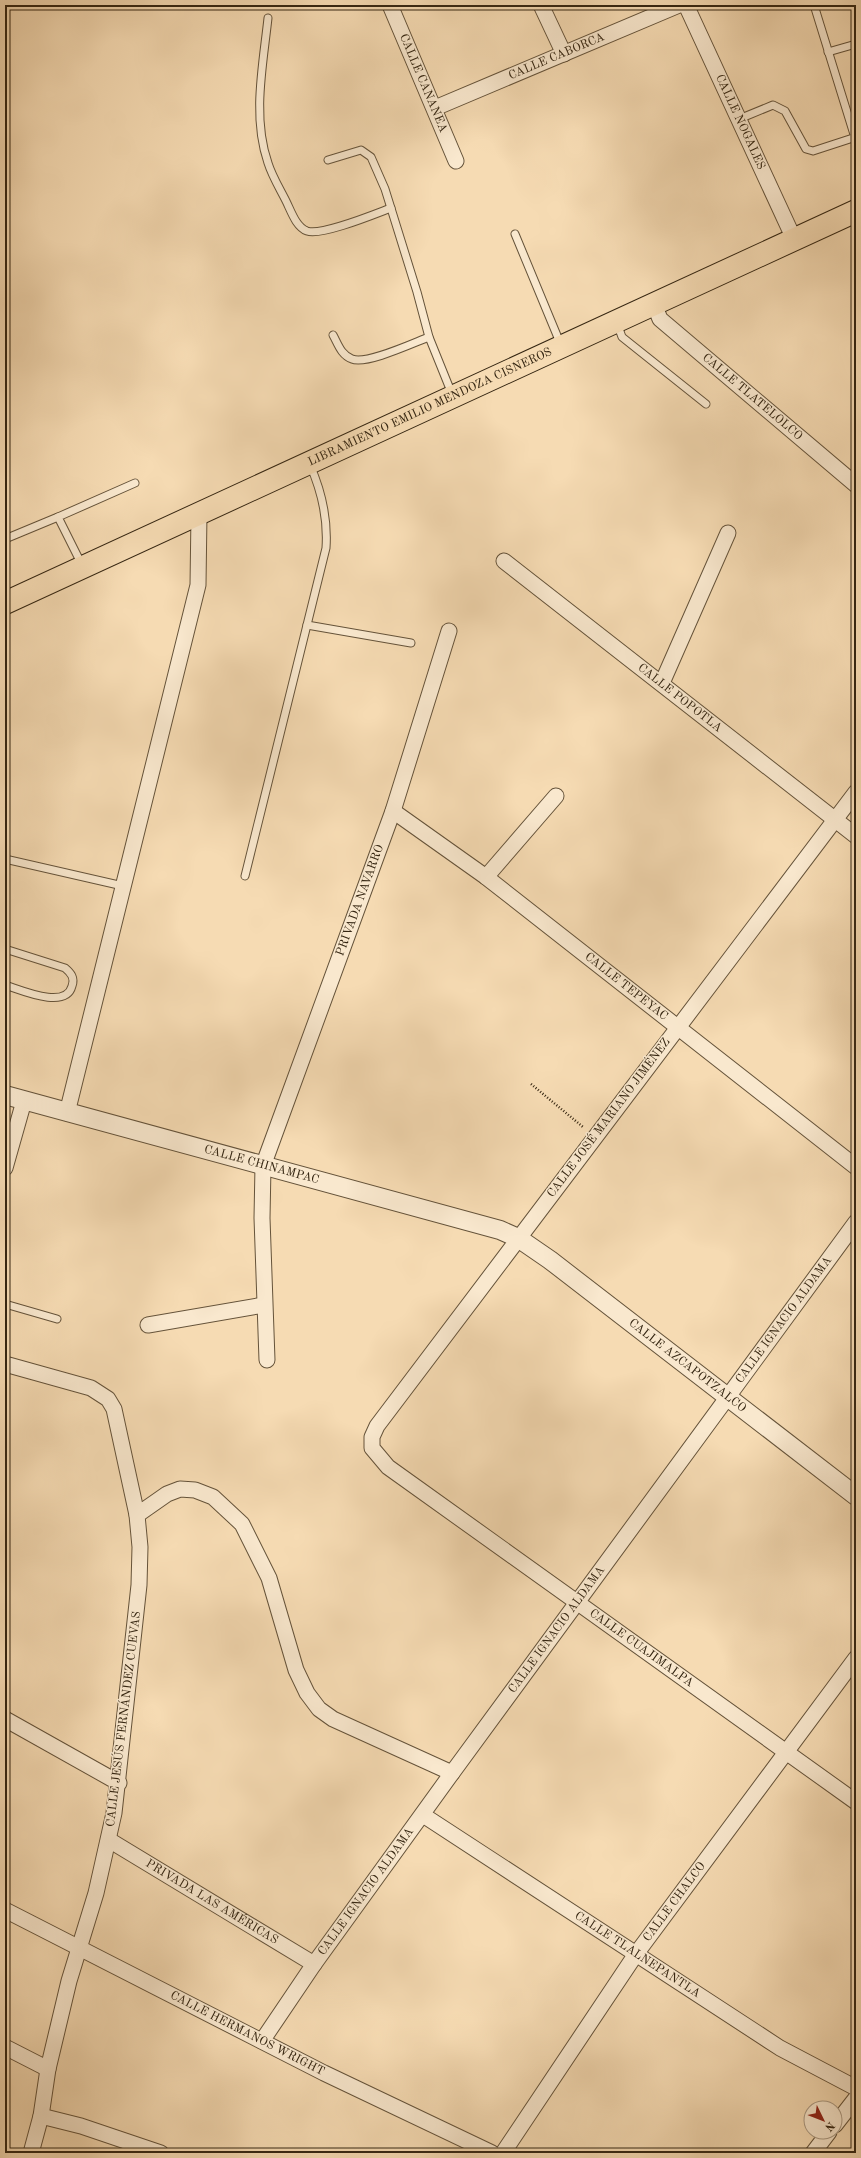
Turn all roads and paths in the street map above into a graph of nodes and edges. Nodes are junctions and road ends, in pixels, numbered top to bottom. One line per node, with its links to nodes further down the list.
1 (390, 5): 10 (street, CALLE CANANEA)
2 (541, 5): 9 (street)
3 (679, 5): 9 (street, CALLE CABORCA)
4 (686, 5): 11 (street, CALLE NOGALES)
5 (814, 5): 8 (lane)
6 (268, 18): 15 (lane)
7 (856, 44): 8 (lane)
8 (828, 52): 12 (lane)
9 (564, 54): 10 (street, CALLE CABORCA)
10 (435, 108): 14 (street, CALLE CANANEA)
11 (739, 120): 12 (lane); 18 (street, CALLE NOGALES)
12 (856, 139)
13 (328, 160): 15 (lane)
14 (456, 161)
15 (391, 208): 22 (lane)
16 (856, 211): 18 (main road, LIBRAMIENTO EMILIO MENDOZA CISNEROS)
17 (515, 234): 23 (lane)
18 (794, 239): 19 (main road, LIBRAMIENTO EMILIO MENDOZA CISNEROS)
19 (654, 304): 20 (main road, LIBRAMIENTO EMILIO MENDOZA CISNEROS); 28 (street, CALLE TLATELOLCO)
20 (616, 321): 23 (main road, LIBRAMIENTO EMILIO MENDOZA CISNEROS); 25 (lane)
21 (333, 335): 22 (lane)
22 (429, 337): 24 (lane)
23 (562, 347): 24 (main road, LIBRAMIENTO EMILIO MENDOZA CISNEROS)
24 (452, 397): 26 (main road, LIBRAMIENTO EMILIO MENDOZA CISNEROS)
25 (706, 404)
26 (309, 463): 29 (main road, LIBRAMIENTO EMILIO MENDOZA CISNEROS); 36 (lane)
27 (135, 483): 30 (lane)
28 (856, 485)
29 (199, 514): 34 (main road, LIBRAMIENTO EMILIO MENDOZA CISNEROS); 48 (street)
30 (58, 517): 32 (lane); 34 (lane)
31 (728, 533): 39 (street)
32 (5, 539)
33 (504, 561): 39 (street, CALLE POPOTLA)
34 (83, 567): 35 (main road, LIBRAMIENTO EMILIO MENDOZA CISNEROS)
35 (5, 603)
36 (307, 625): 38 (lane); 46 (lane)
37 (448, 631): 42 (street, PRIVADA NAVARRO)
38 (411, 643)
39 (662, 683): 43 (street, CALLE POPOTLA)
40 (856, 792): 43 (street, CALLE JOSÉ MARIANO JIMÉNEZ)
41 (556, 796): 47 (street)
42 (393, 811): 47 (street, CALLE TEPEYAC); 57 (street, PRIVADA NAVARRO)
43 (835, 820): 44 (street, CALLE POPOTLA); 51 (street, CALLE JOSÉ MARIANO JIMÉNEZ)
44 (856, 836)
45 (5, 859): 48 (lane)
46 (245, 876)
47 (486, 877): 51 (street, CALLE TEPEYAC)
48 (123, 886): 55 (street)
49 (5, 949): 50 (lane)
50 (5, 985)
51 (678, 1027): 56 (street, CALLE JOSÉ MARIANO JIMÉNEZ); 58 (street, CALLE TEPEYAC)
52 (531, 1084): 56 (path)
53 (5, 1095): 54 (street, CALLE CHINAMPAC)
54 (24, 1101): 55 (street, CALLE CHINAMPAC); 59 (street)
55 (67, 1113): 57 (street, CALLE CHINAMPAC)
56 (594, 1136): 61 (street, CALLE JOSÉ MARIANO JIMÉNEZ)
57 (262, 1166): 61 (street, CALLE CHINAMPAC); 63 (street)
58 (856, 1167)
59 (5, 1168)
60 (856, 1222): 68 (street, CALLE IGNACIO ALDAMA)
61 (518, 1238): 68 (street, CALLE AZCAPOTZALCO); 69 (street, CALLE JOSÉ MARIANO JIMÉNEZ)
62 (5, 1304): 64 (lane)
63 (264, 1305): 65 (street); 66 (street)
64 (57, 1320)
65 (148, 1325)
66 (267, 1360)
67 (5, 1364): 71 (street, CALLE JESÚS FERNÁNDEZ CUEVAS)
68 (727, 1397): 70 (street, CALLE AZCAPOTZALCO); 72 (street, CALLE IGNACIO ALDAMA)
69 (372, 1448): 72 (street, CALLE CUAJIMALPA)
70 (856, 1496)
71 (137, 1515): 76 (street); 77 (street, CALLE JESÚS FERNÁNDEZ CUEVAS)
72 (577, 1603): 75 (street, CALLE CUAJIMALPA); 76 (street, CALLE IGNACIO ALDAMA)
73 (856, 1658): 75 (street, CALLE CHALCO)
74 (5, 1719): 77 (street)
75 (786, 1751): 78 (street, CALLE CUAJIMALPA); 83 (street, CALLE CHALCO)
76 (452, 1773): 79 (street, CALLE IGNACIO ALDAMA)
77 (119, 1783): 80 (street, CALLE JESÚS FERNÁNDEZ CUEVAS)
78 (856, 1802)
79 (423, 1815): 83 (street, CALLE TLALNEPANTLA); 84 (street, CALLE IGNACIO ALDAMA)
80 (109, 1840): 82 (street, CALLE JESÚS FERNÁNDEZ CUEVAS); 84 (street, PRIVADA LAS AMÉRICAS)
81 (5, 1910): 82 (street, CALLE HERMANOS WRIGHT)
82 (79, 1947): 85 (street, CALLE HERMANOS WRIGHT); 87 (street, CALLE JESÚS FERNÁNDEZ CUEVAS)
83 (636, 1954): 88 (street, CALLE TLALNEPANTLA); 96 (street, CALLE CHALCO)
84 (314, 1964): 85 (street, CALLE IGNACIO ALDAMA)
85 (262, 2041): 95 (street, CALLE HERMANOS WRIGHT)
86 (5, 2047): 87 (street)
87 (48, 2069): 91 (street, CALLE JESÚS FERNÁNDEZ CUEVAS)
88 (856, 2088)
89 (856, 2098): 90 (street)
90 (843, 2115)
91 (41, 2116): 93 (street, CALLE JESÚS FERNÁNDEZ CUEVAS); 94 (street)
92 (823, 2140): 97 (street)
93 (31, 2153)
94 (161, 2153)
95 (492, 2153)
96 (503, 2153)
97 (813, 2153)

